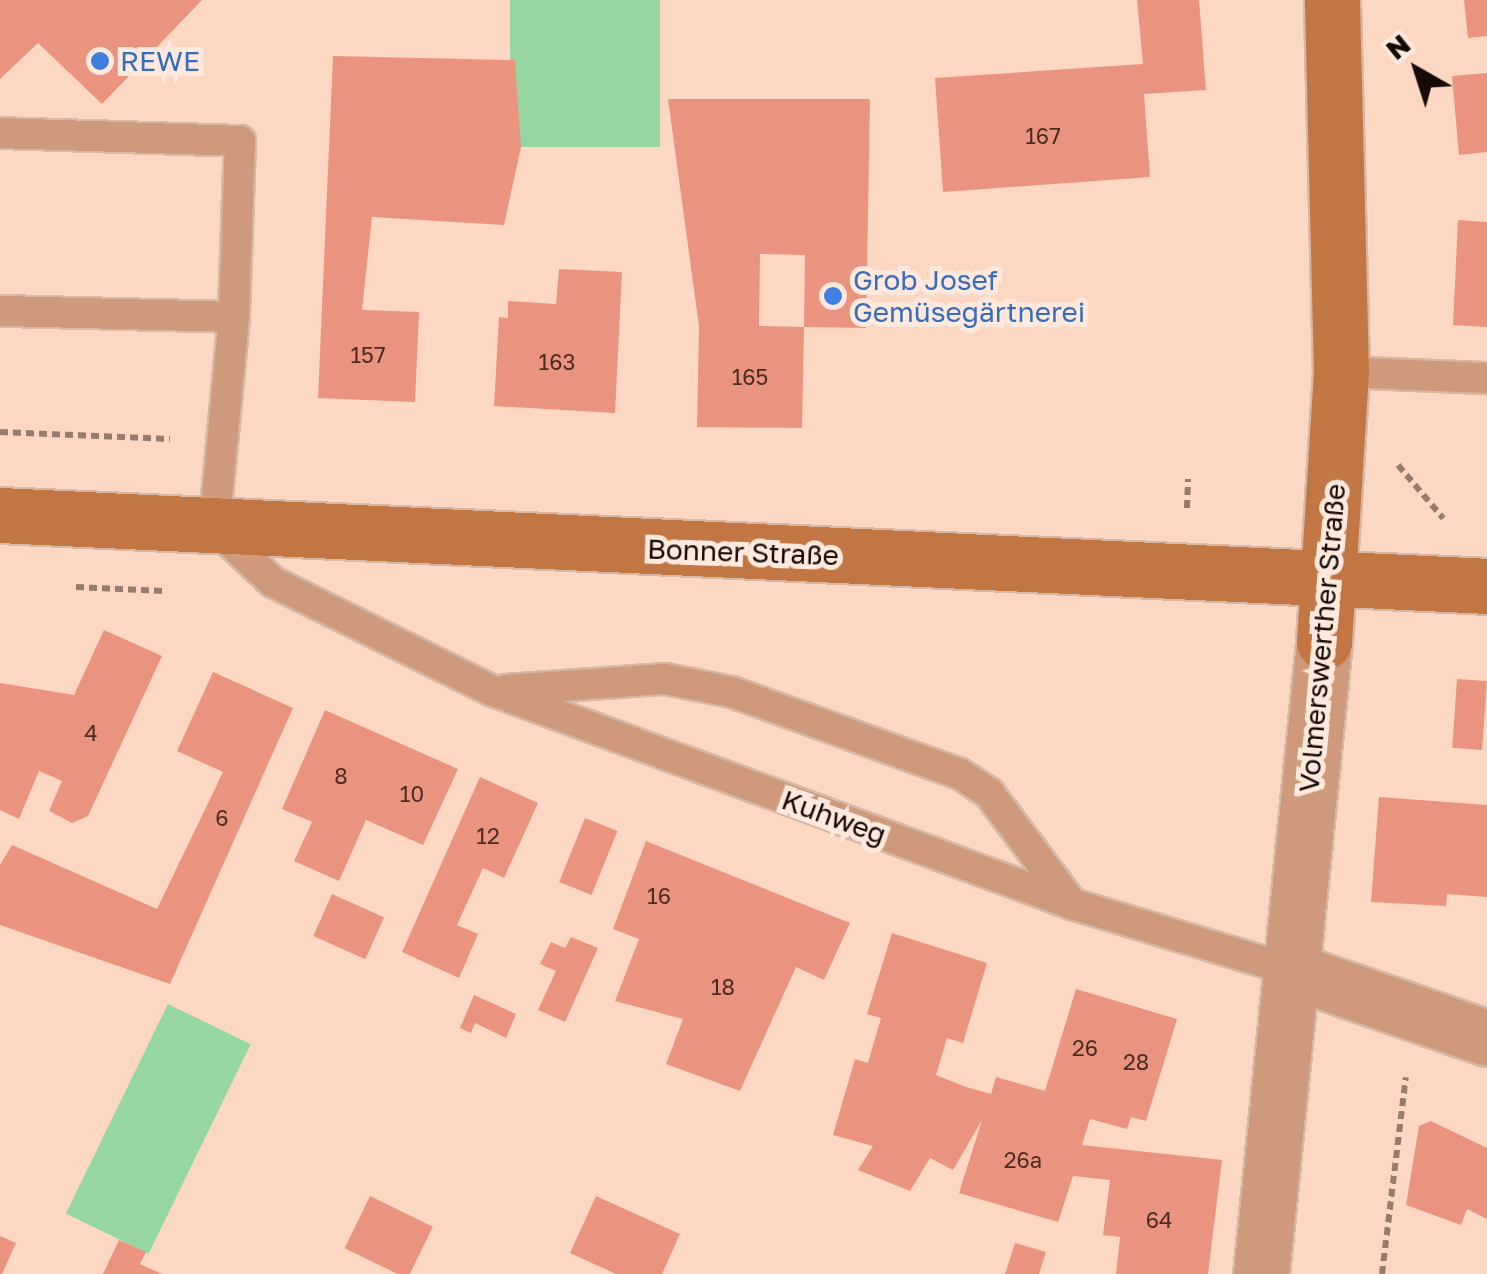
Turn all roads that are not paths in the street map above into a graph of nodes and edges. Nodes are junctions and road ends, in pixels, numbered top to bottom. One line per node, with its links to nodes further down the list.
1 (1332, 0): 5 (main road, Volmerswerther Straße)
2 (0, 133): 4 (lane)
3 (0, 311): 4 (lane)
4 (234, 317): 8 (lane)
5 (1342, 372): 6 (lane); 9 (main road, Volmerswerther Straße)
6 (1487, 378)
7 (0, 515): 8 (main road, Bonner Straße)
8 (214, 527): 9 (main road, Bonner Straße); 12 (lane, Kuhweg)
9 (1329, 578): 10 (main road, Bonner Straße); 11 (main road, Volmerswerther Straße)
10 (1487, 586)
11 (1324, 642): 14 (street, Volmerswerther Straße)
12 (493, 691): 13 (lane, Kuhweg); 13 (lane)
13 (1072, 904): 14 (lane, Kuhweg)
14 (1290, 970): 15 (street, Kuhweg); 16 (street, Volmerswerther Straße)
15 (1487, 1038)
16 (1262, 1274)

